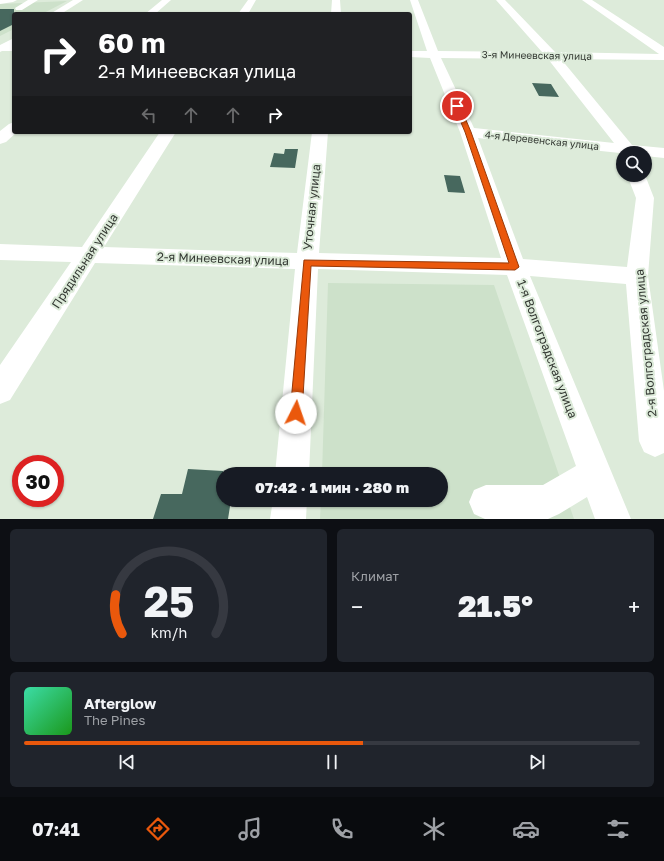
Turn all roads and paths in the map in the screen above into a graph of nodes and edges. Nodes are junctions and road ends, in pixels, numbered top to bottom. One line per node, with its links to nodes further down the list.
1 (13, 0): 11 (main road)
2 (34, 0): 12 (main road)
3 (79, 0): 13 (main road)
4 (86, 0): 14 (main road)
5 (166, 0): 15 (main road)
6 (252, 0): 16 (main road)
7 (336, 0): 17 (main road)
8 (414, 0): 24 (main road, 1-я Волгоградская улица)
9 (500, 0): 25 (main road)
10 (586, 0): 22 (main road)
11 (0, 1)
12 (19, 8)
13 (58, 12)
14 (65, 12)
15 (152, 12)
16 (244, 12)
17 (336, 12)
18 (12, 39): 20 (main road)
19 (12, 42): 20 (main road)
20 (1, 48): 21 (main road)
21 (12, 48)
22 (664, 52)
23 (412, 54): 24 (main road, 3-я Минеевская улица)
24 (434, 54): 25 (main road, 3-я Минеевская улица); 28 (main road, 1-я Волгоградская улица)
25 (552, 56): 26 (main road, 3-я Минеевская улица); 32 (main road)
26 (664, 57)
27 (12, 129): 31 (main road)
28 (468, 132): 33 (main road, 4-я Деревенская улица); 40 (main road, 1-я Волгоградская улица)
29 (167, 134): 38 (main road, Прядильная улица)
30 (320, 134): 39 (main road, Уточная улица)
31 (0, 139)
32 (623, 146)
33 (616, 150)
34 (652, 152): 35 (main road, 4-я Деревенская улица)
35 (664, 153)
36 (639, 182): 41 (main road, 2-я Волгоградская улица)
37 (0, 252): 38 (main road, 2-я Минеевская улица)
38 (90, 255): 39 (main road, 2-я Минеевская улица); 42 (main road, Прядильная улица)
39 (307, 262): 40 (main road, 2-я Минеевская улица); 44 (main road, Уточная улица)
40 (515, 267): 41 (main road, 2-я Минеевская улица); 45 (main road, 1-я Волгоградская улица)
41 (637, 276): 43 (main road, 2-я Волгоградская улица)
42 (0, 390)
43 (655, 440)
44 (292, 467)
45 (595, 473): 46 (main road); 49 (main road, 1-я Волгоградская улица)
46 (486, 502)
47 (289, 507): 48 (main road)
48 (288, 519)
49 (613, 519)

